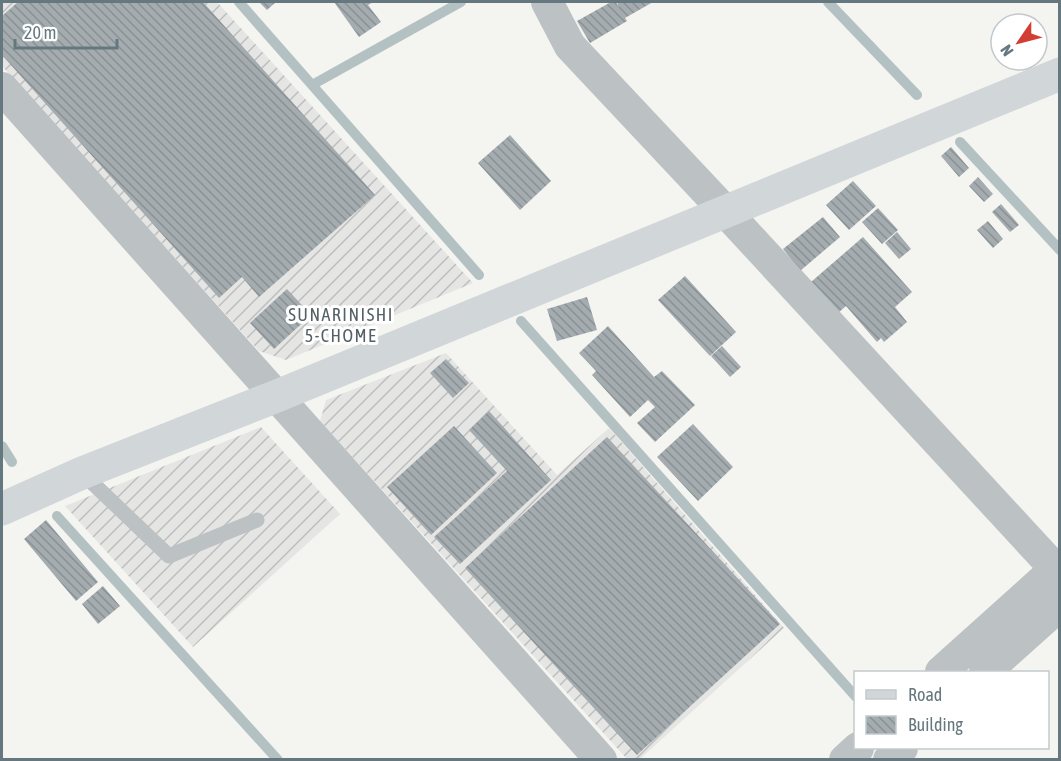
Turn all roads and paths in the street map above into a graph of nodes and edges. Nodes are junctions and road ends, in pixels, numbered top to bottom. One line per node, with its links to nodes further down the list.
1 (547, 2): 4 (street)
2 (1059, 75): 4 (street)
3 (2, 88): 5 (street)
4 (725, 211): 5 (street); 9 (street)
5 (277, 396): 6 (street); 13 (street)
6 (82, 473): 7 (street); 8 (lane)
7 (2, 509)
8 (257, 520)
9 (1058, 570): 11 (street)
10 (1059, 605): 12 (street)
11 (942, 671)
12 (986, 671)
13 (601, 759)

